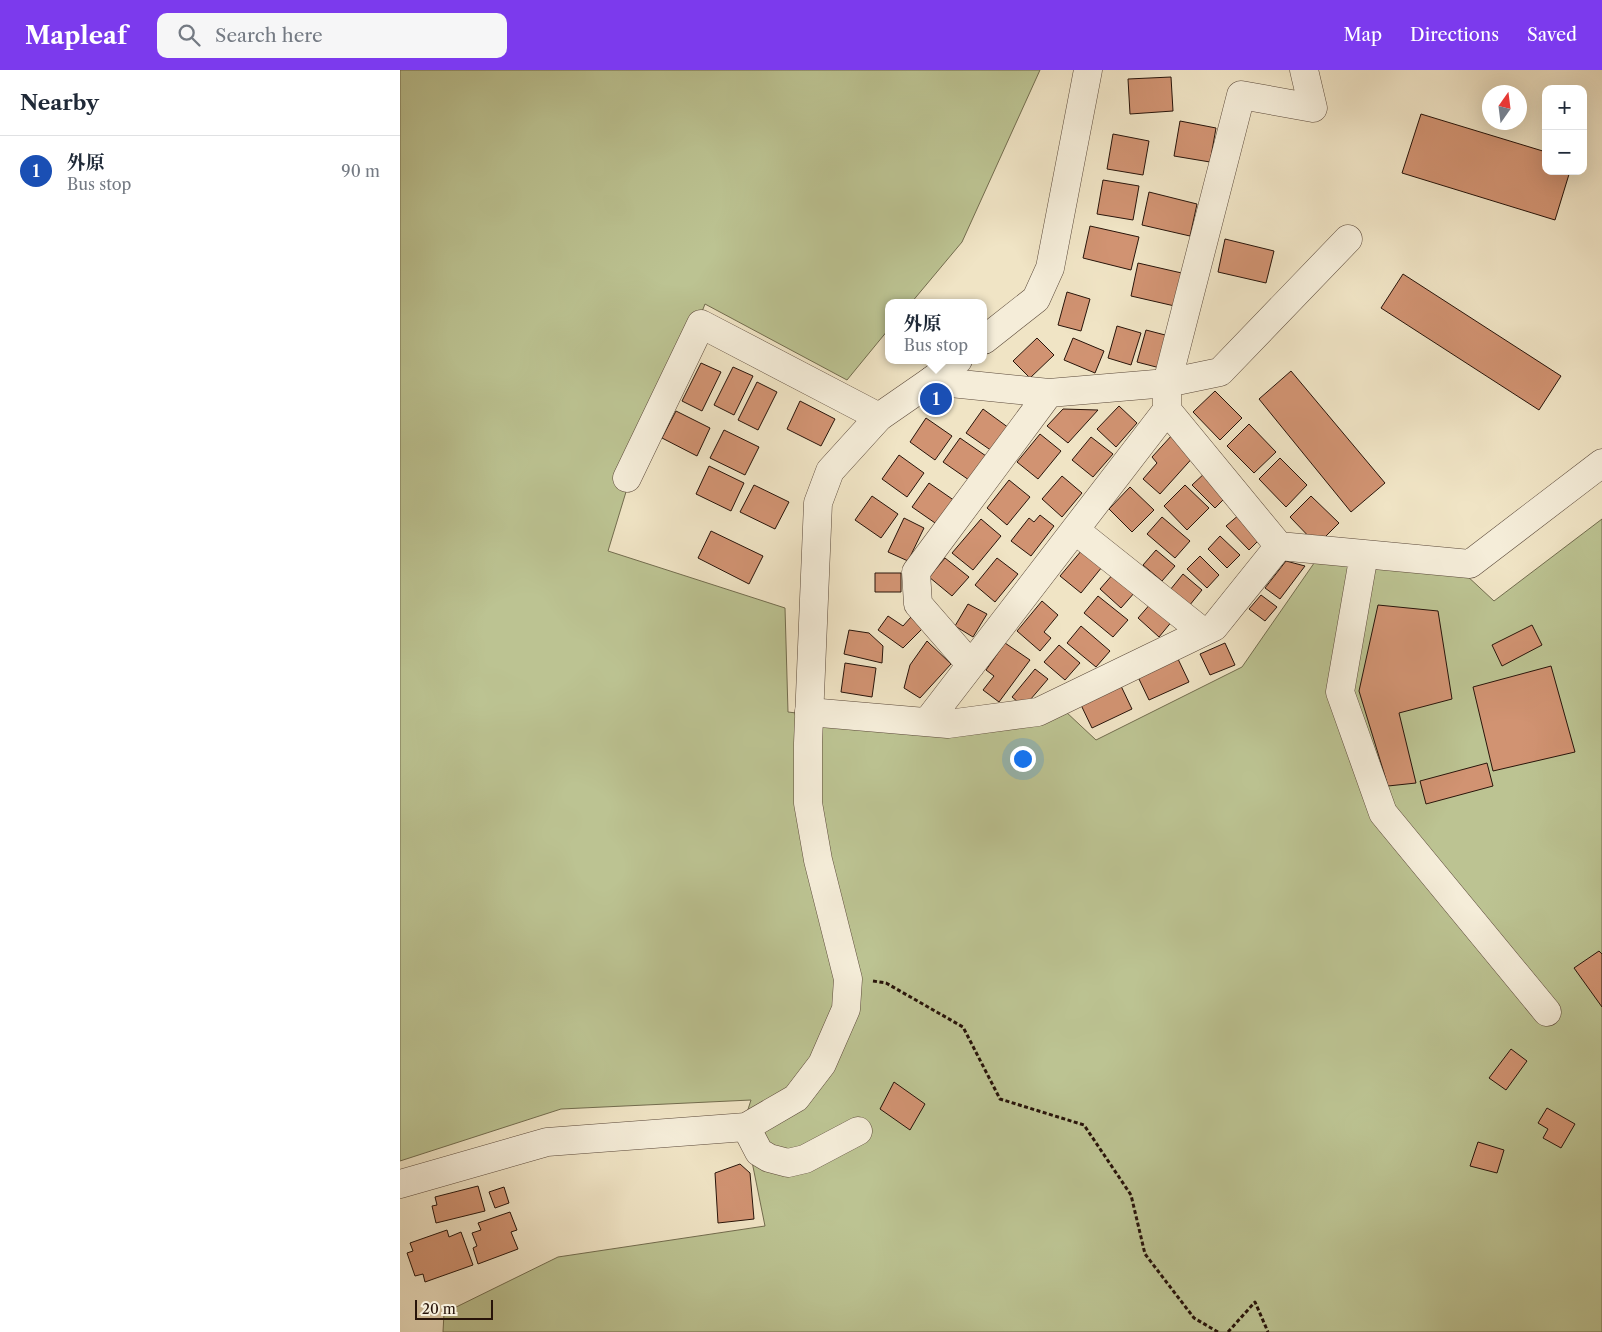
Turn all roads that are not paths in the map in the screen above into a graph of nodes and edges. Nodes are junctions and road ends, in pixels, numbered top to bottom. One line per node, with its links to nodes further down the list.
1 (1088, 70): 4 (street)
2 (1304, 70): 7 (street)
3 (1348, 239): 7 (street)
4 (987, 338)
5 (953, 364): 6 (street)
6 (931, 381): 8 (street); 10 (street)
7 (1167, 383): 8 (street); 9 (street)
8 (1049, 392): 17 (street)
9 (1167, 410): 13 (street); 14 (street)
10 (879, 417): 12 (street); 18 (street)
11 (1602, 463): 15 (street)
12 (627, 478)
13 (1075, 530): 16 (street); 17 (street)
14 (1279, 546): 15 (street); 16 (street)
15 (1364, 554): 20 (street)
16 (1203, 632): 19 (street)
17 (971, 665): 19 (street)
18 (809, 712): 19 (street); 21 (street)
19 (927, 722)
20 (1548, 1012)
21 (746, 1127): 22 (street); 23 (street)
22 (858, 1131)
23 (400, 1184)

